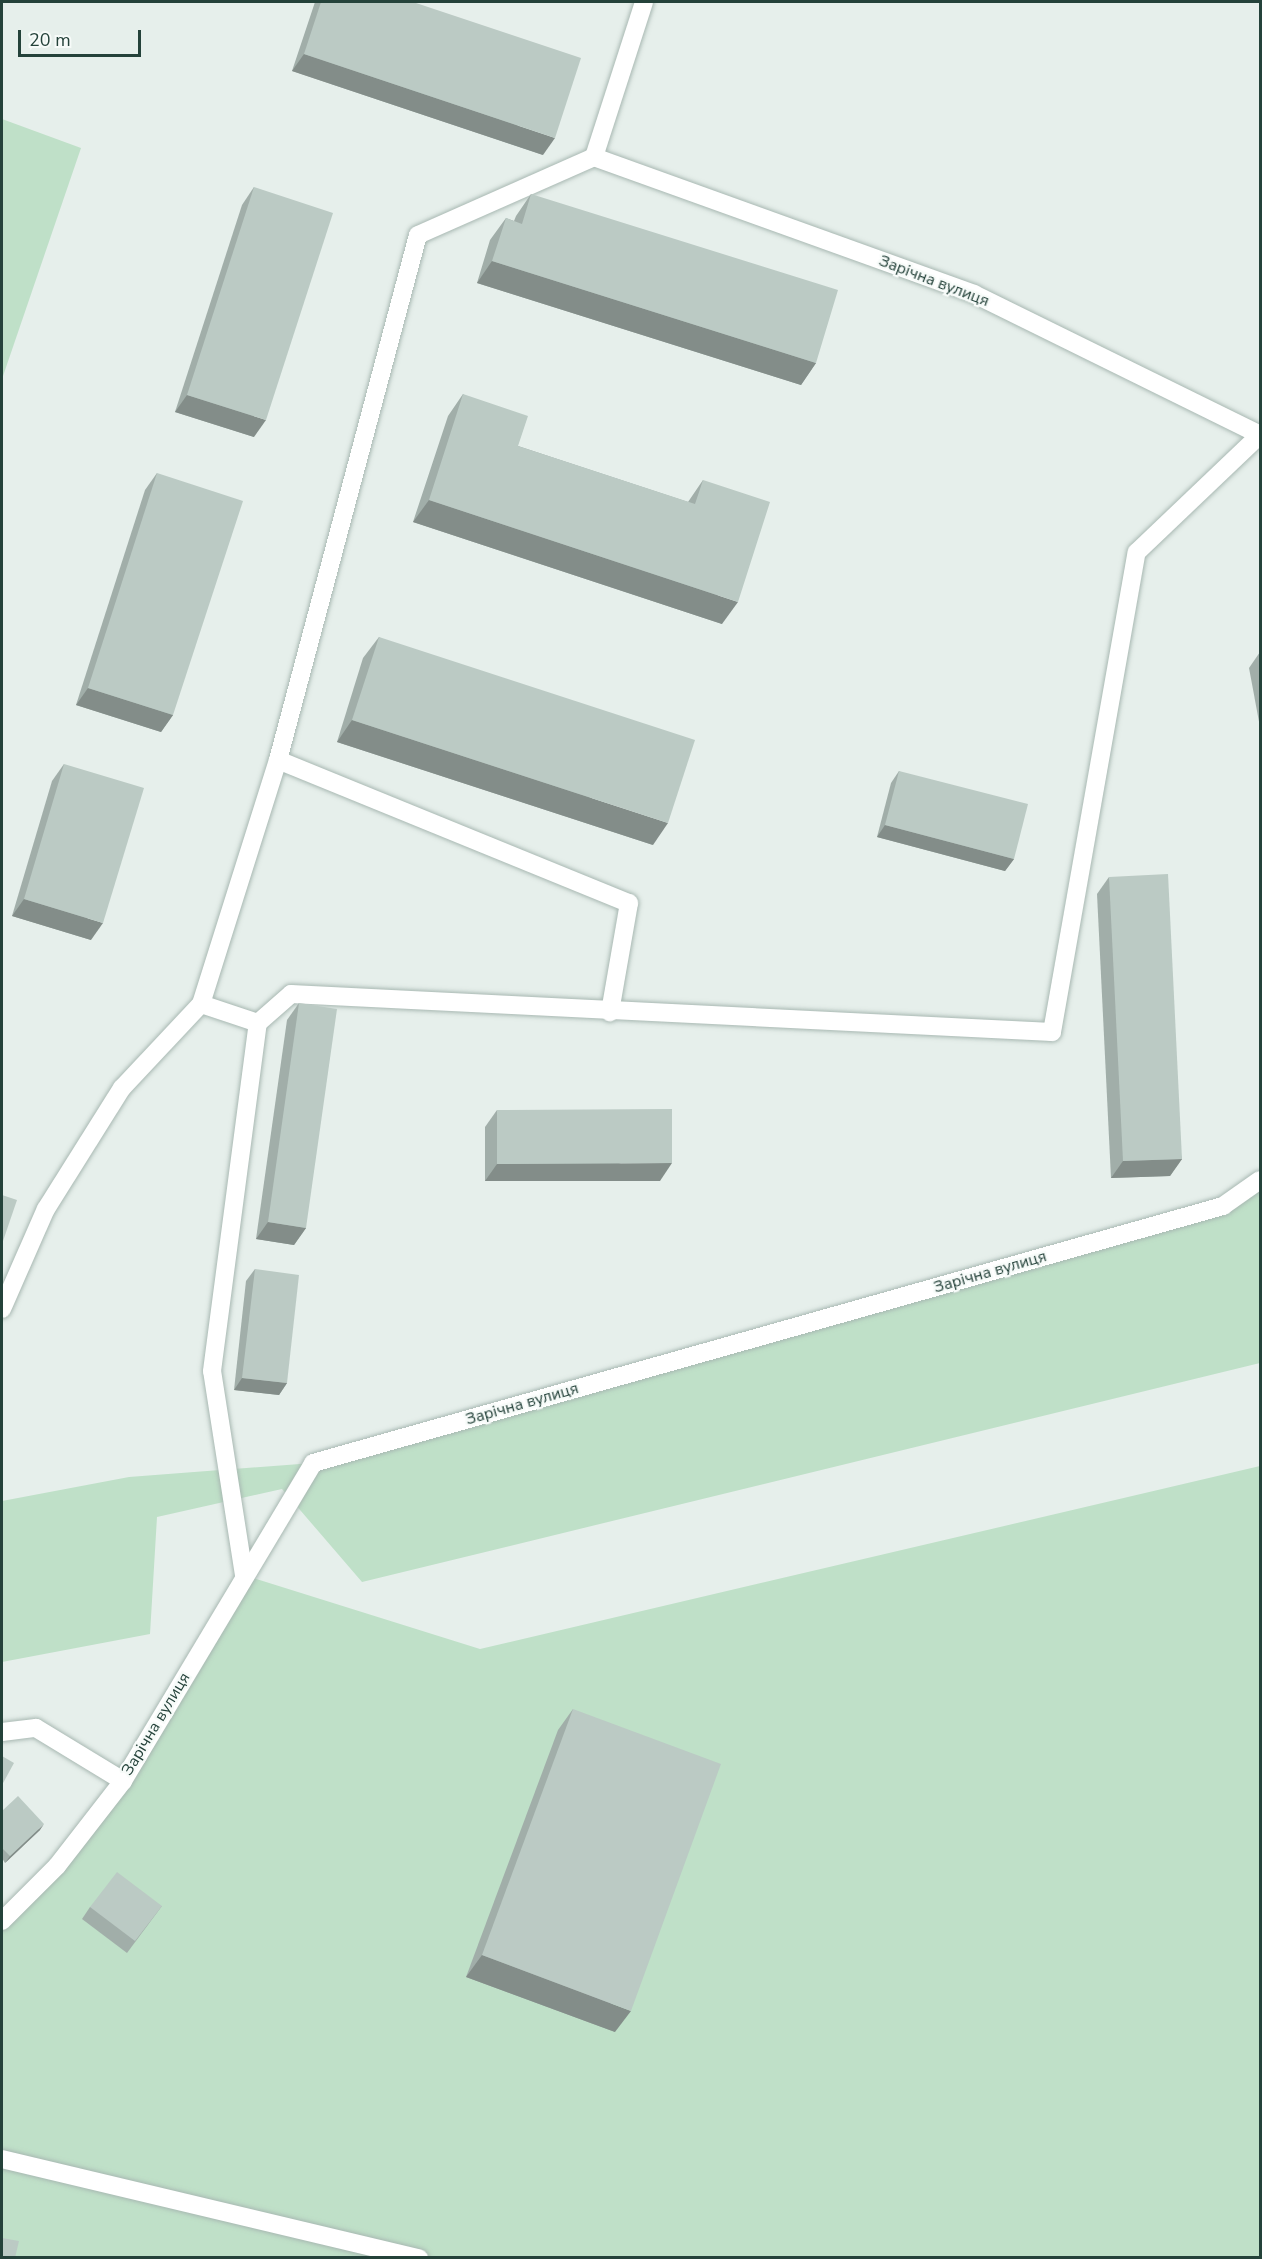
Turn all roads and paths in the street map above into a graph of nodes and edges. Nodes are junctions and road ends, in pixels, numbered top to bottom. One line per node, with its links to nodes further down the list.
1 (644, 2): 2 (street)
2 (594, 158): 3 (street, Зарічна вулиця); 4 (street)
3 (1260, 435): 6 (street)
4 (278, 760): 5 (street); 6 (street)
5 (201, 1004): 7 (street); 9 (street)
6 (610, 1012): 7 (street)
7 (258, 1023): 10 (street)
8 (1260, 1180): 10 (street, Зарічна вулиця)
9 (2, 1309)
10 (244, 1575): 12 (street, Зарічна вулиця)
11 (2, 1732): 12 (street)
12 (123, 1781): 13 (street, Зарічна вулиця)
13 (2, 1921)
14 (2, 2159): 15 (street)
15 (418, 2258)

